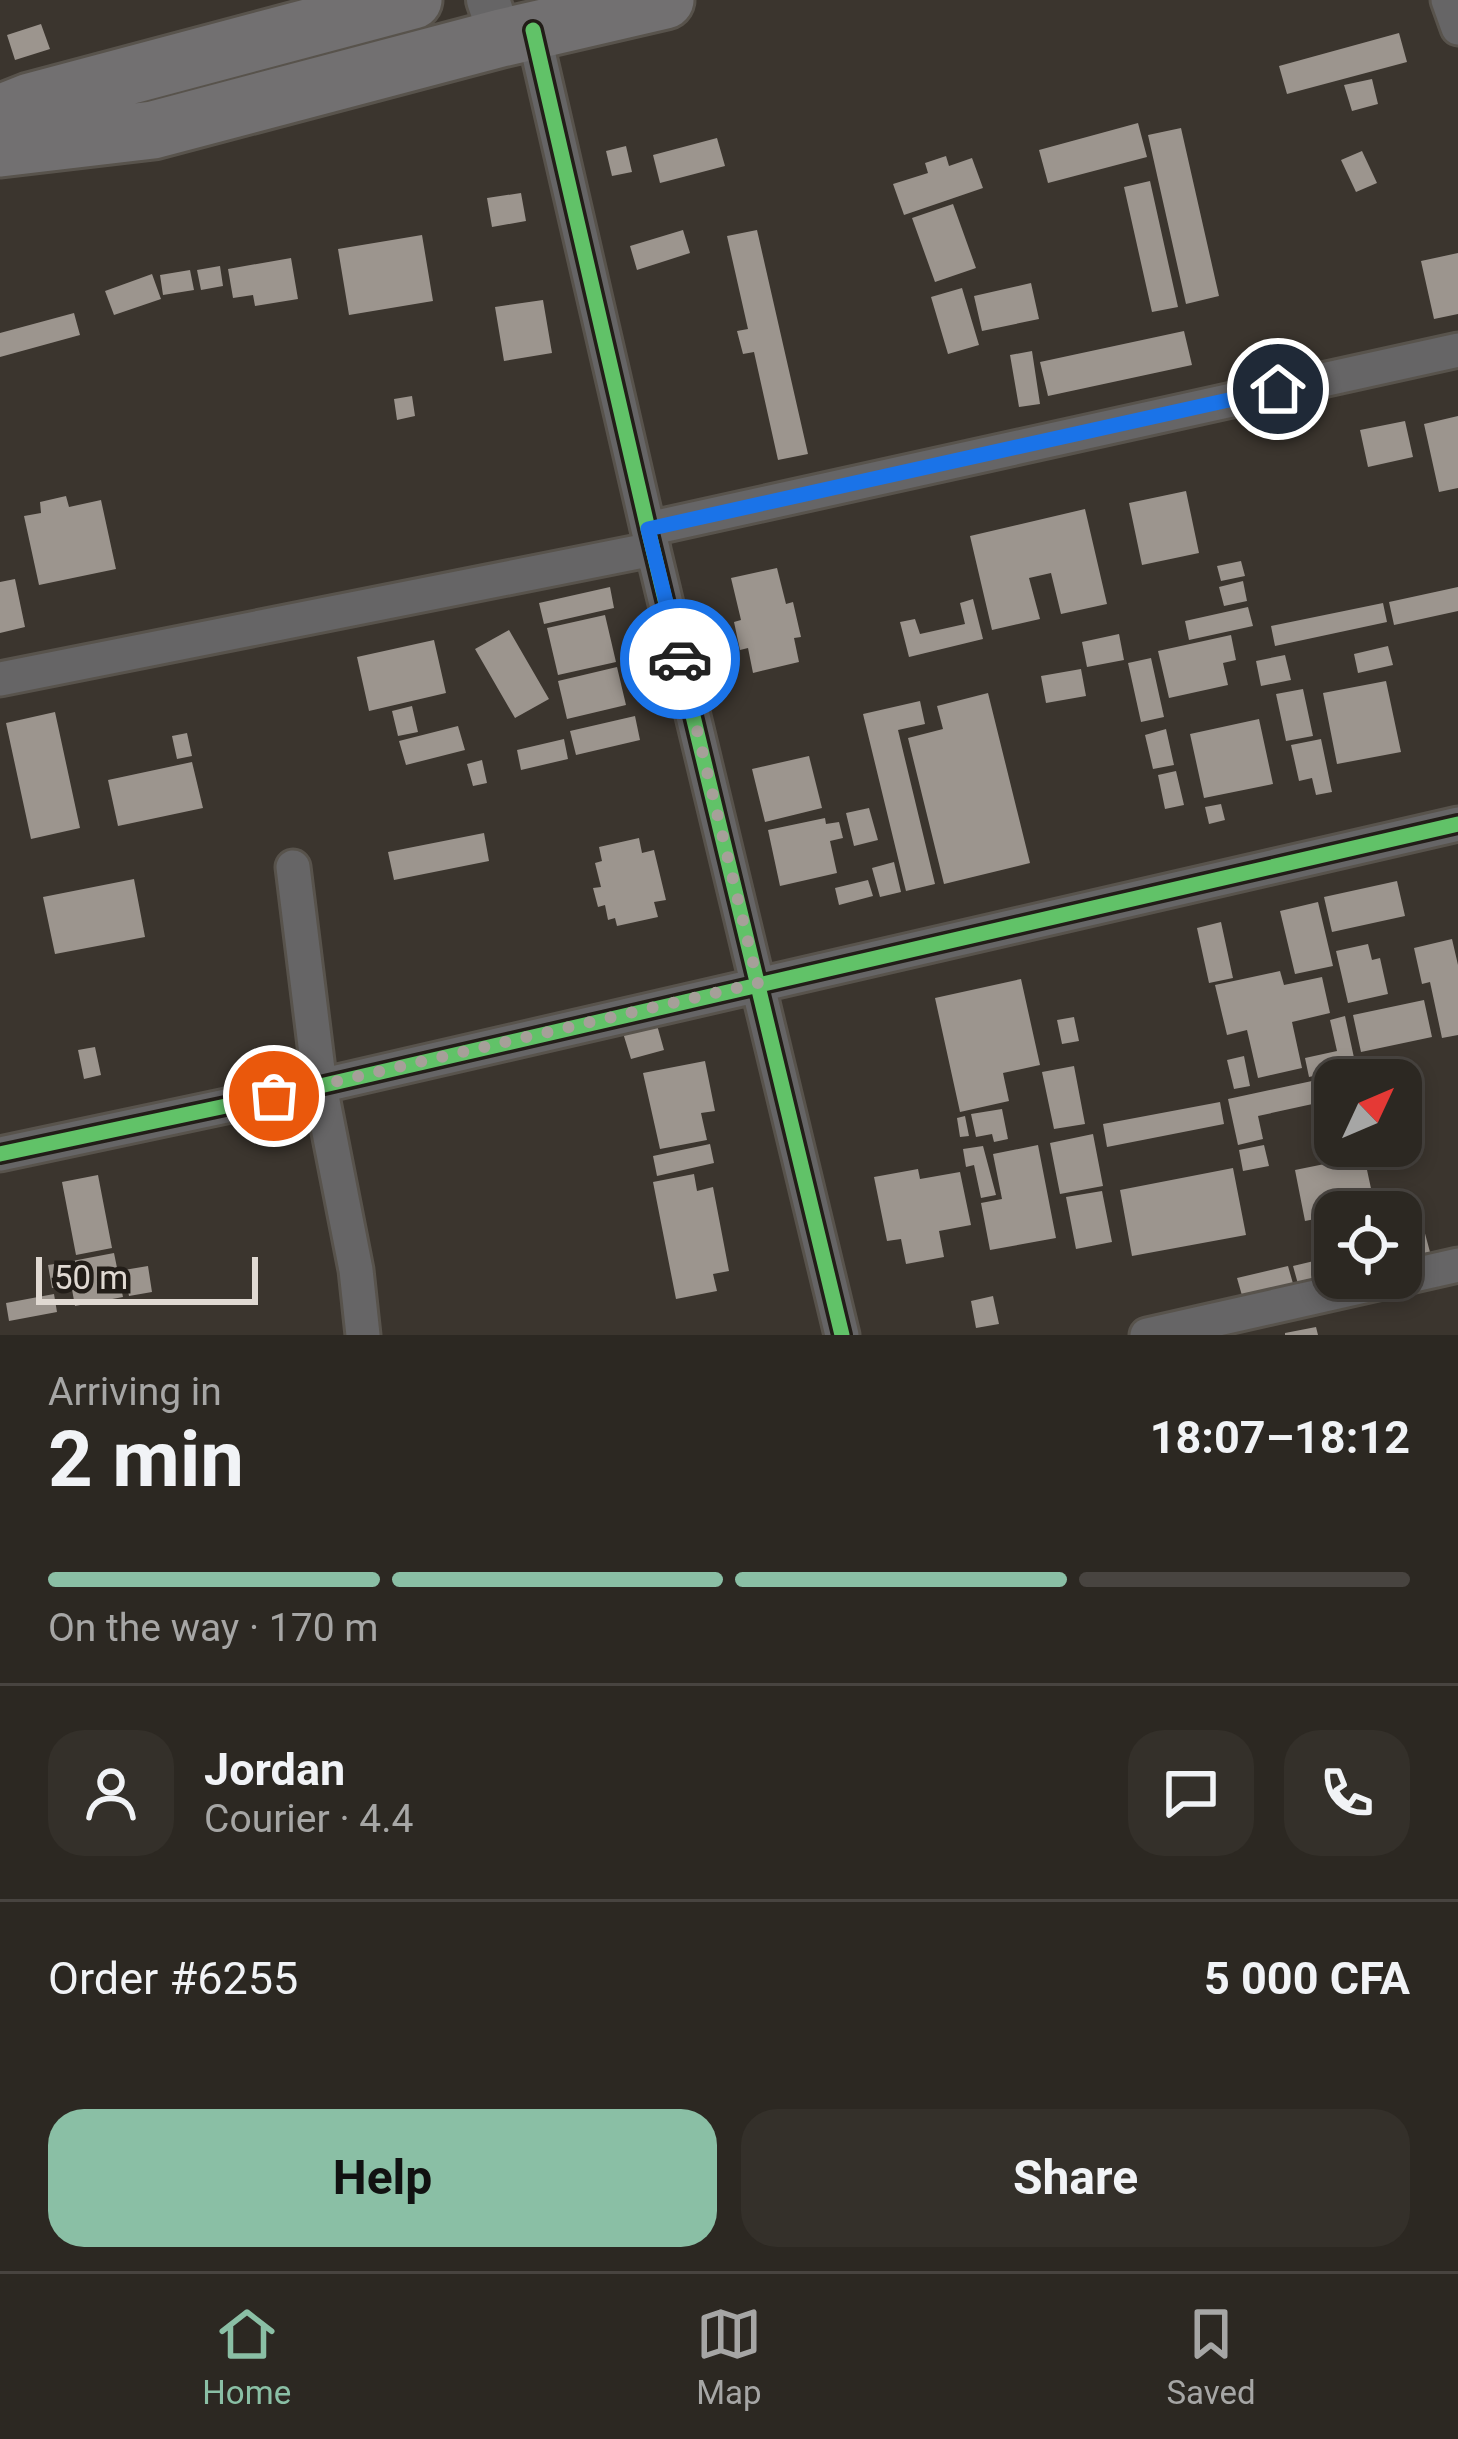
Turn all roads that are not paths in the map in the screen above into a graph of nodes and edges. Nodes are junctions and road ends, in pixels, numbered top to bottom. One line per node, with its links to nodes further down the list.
1 (410, 0): 6 (street); 7 (highway)
2 (665, 0): 4 (highway)
3 (1448, 0): 5 (street)
4 (508, 23): 6 (highway); 10 (street)
5 (1458, 28)
6 (424, 58): 8 (highway)
7 (0, 114)
8 (0, 148)
9 (1458, 350): 10 (street)
10 (650, 539): 11 (street); 14 (street)
11 (0, 679)
12 (1458, 824): 14 (street)
13 (293, 867): 15 (street)
14 (758, 983): 15 (street); 21 (street)
15 (320, 1086): 16 (street); 20 (street)
16 (0, 1154)
17 (1458, 1265): 18 (street)
18 (1422, 1273)
19 (1314, 1298): 22 (street)
20 (363, 1335)
21 (842, 1335)
22 (1148, 1335)

